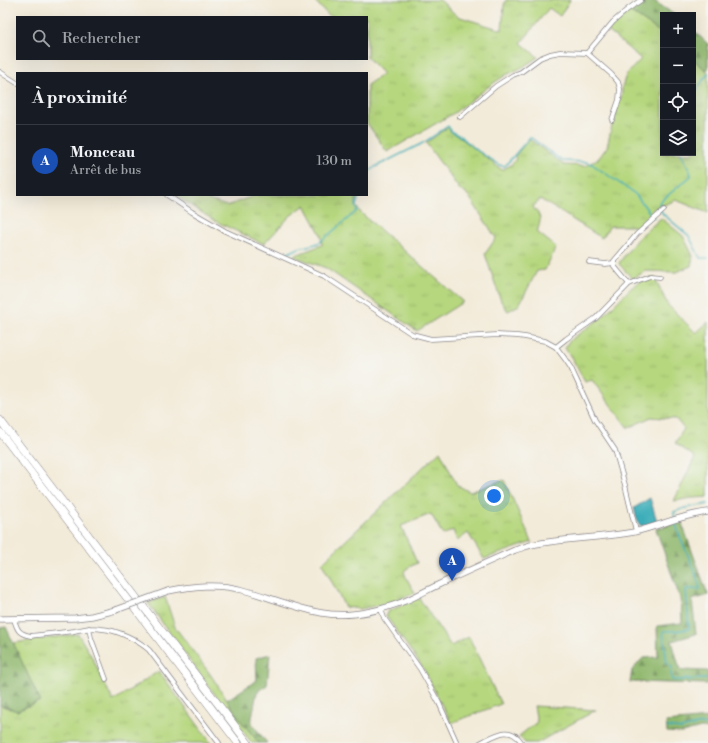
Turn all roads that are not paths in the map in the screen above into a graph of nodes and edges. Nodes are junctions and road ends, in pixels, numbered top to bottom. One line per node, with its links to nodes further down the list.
1 (641, 0): 2 (street)
2 (587, 53): 5 (street); 6 (street)
3 (0, 72): 4 (street)
4 (16, 82)
5 (460, 117)
6 (612, 120)
7 (168, 196): 13 (street)
8 (664, 210): 10 (street)
9 (589, 262): 10 (street)
10 (614, 264): 12 (street)
11 (660, 277): 12 (street)
12 (629, 284): 13 (street)
13 (556, 347): 17 (street)
14 (0, 420): 25 (highway)
15 (0, 432): 24 (highway)
16 (708, 512): 17 (street)
17 (636, 531): 18 (street)
18 (381, 609): 20 (street, bridge); 26 (street)
19 (0, 619): 20 (street)
20 (14, 619): 21 (street)
21 (89, 628): 22 (street); 23 (street)
22 (106, 679)
23 (218, 743)
24 (238, 743)
25 (248, 743)
26 (457, 743)
27 (480, 743): 28 (street)
28 (522, 743)

